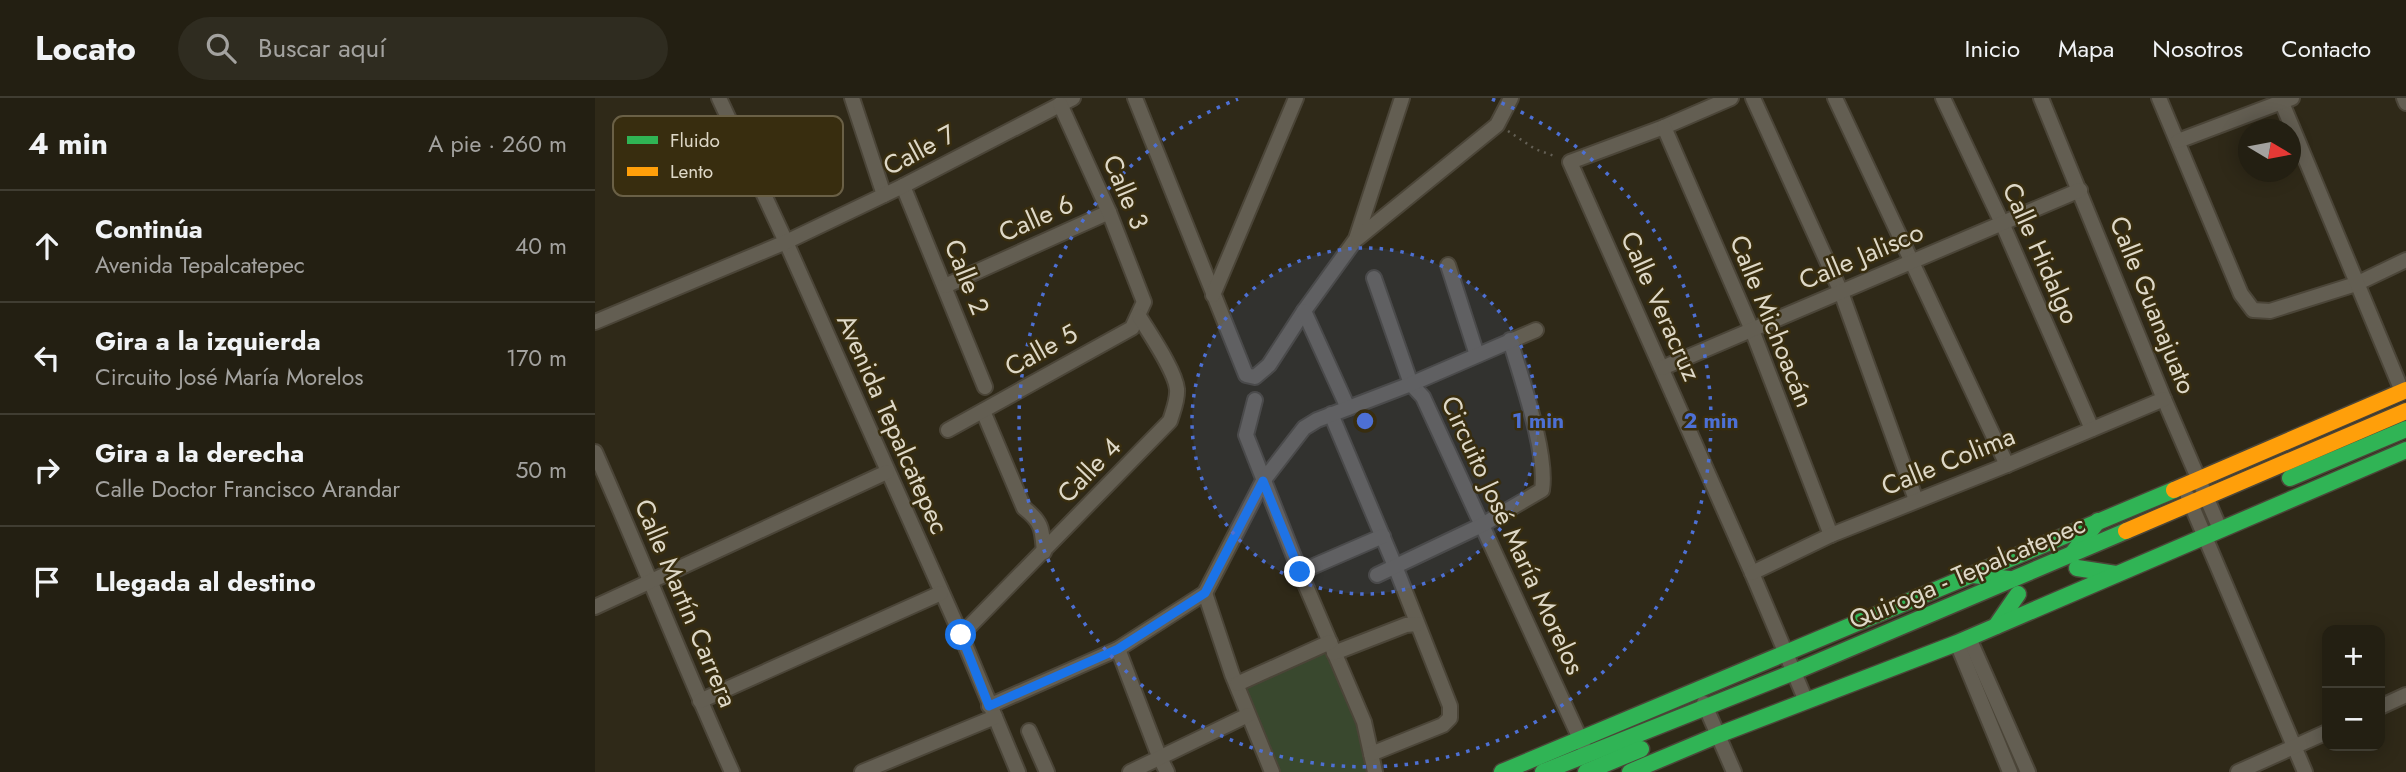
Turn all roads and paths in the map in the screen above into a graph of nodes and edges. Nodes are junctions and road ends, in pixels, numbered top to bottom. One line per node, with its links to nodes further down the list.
1 (719, 98): 17 (street, Avenida Tepalcatepec)
2 (852, 98): 24 (street)
3 (1135, 98): 37 (street)
4 (1296, 98): 37 (street)
5 (1402, 98): 28 (street)
6 (1511, 98): 18 (street)
7 (1731, 98): 19 (street)
8 (1753, 98): 36 (street)
9 (1835, 98): 31 (street)
10 (1943, 98): 27 (street, Calle Hidalgo)
11 (2041, 98): 23 (street, Calle Guanajuato)
12 (2159, 98): 20 (street)
13 (2404, 98): 16 (street)
14 (2285, 99): 20 (street); 34 (street)
15 (1057, 102): 22 (street, Calle 7); 26 (street, Calle 3)
16 (2406, 103)
17 (727, 116)
18 (1497, 125): 21 (path); 28 (street)
19 (1664, 127): 21 (street); 42 (street, Calle Michoacán)
20 (2178, 141): 34 (street)
21 (1570, 162): 45 (street, Calle Veracruz)
22 (904, 186): 24 (street, Calle 7); 35 (street, Calle 2)
23 (2080, 190): 27 (street, Calle Jalisco); 49 (street, Calle Guanajuato)
24 (884, 195): 29 (street, Calle 7)
25 (765, 196): 29 (street, Avenida Tepalcatepec)
26 (1109, 212): 35 (street, Calle 6); 38 (street, Calle 3)
27 (2002, 223): 31 (street, Calle Jalisco); 55 (street, Calle Hidalgo)
28 (1356, 239): 39 (street)
29 (786, 242): 40 (street, Calle 7); 61 (street, Avenida Tepalcatepec)
30 (2406, 260): 34 (street)
31 (1912, 262): 36 (street, Calle Jalisco); 60 (street)
32 (1448, 265): 44 (street)
33 (1374, 278): 46 (street)
34 (2356, 284): 48 (street)
35 (945, 286): 47 (street, Calle 2)
36 (1841, 292): 42 (street, Calle Jalisco); 65 (street)
37 (1213, 295): 39 (street)
38 (1142, 309): 52 (street, Calle 5); 74 (street, Calle 4)
39 (1304, 312): 51 (street)
40 (595, 322)
41 (1536, 330): 43 (street)
42 (1752, 330): 45 (street, Calle Jalisco); 71 (street, Calle Michoacán)
43 (1510, 340): 44 (street); 69 (street)
44 (1477, 355): 46 (street)
45 (1662, 368): 78 (street, Calle Veracruz)
46 (1411, 384): 51 (street, Circuito José María Morelos); 69 (street, Circuito José María Morelos)
47 (985, 387)
48 (2404, 390): 62 (street)
49 (2164, 399): 55 (street, Calle Colima); 62 (street, Calle Guanajuato)
50 (1255, 400): 63 (street)
51 (1348, 408): 54 (street, Circuito José María Morelos)
52 (983, 411): 57 (street, Calle 5); 74 (street)
53 (2406, 411): 66 (street, Quiroga - Tepalcatepec)
54 (1332, 414): 63 (street, Circuito José María Morelos); 72 (street)
55 (2092, 429): 60 (street, Calle Colima)
56 (2406, 429): 66 (street, Quiroga - Tepalcatepec)
57 (948, 430)
58 (2406, 450): 70 (street)
59 (595, 452): 82 (street, Calle Martín Carrera)
60 (2007, 465): 65 (street, Calle Colima)
61 (887, 472): 82 (street); 84 (street, Avenida Tepalcatepec)
62 (2199, 480): 64 (street); 66 (street, Calle Guanajuato)
63 (1263, 481): 77 (street); 85 (street, Circuito José María Morelos)
64 (2183, 486): 67 (street); 68 (street)
65 (1916, 500): 71 (street, Calle Colima)
66 (2209, 503): 67 (street, Quiroga - Tepalcatepec); 70 (street, Calle Guanajuato)
67 (2193, 510): 73 (street); 75 (street, Quiroga - Tepalcatepec)
68 (2098, 521): 75 (street); 81 (street)
69 (1482, 525): 76 (street); 107 (street, Circuito José María Morelos)
70 (2220, 529): 73 (street)
71 (1831, 535): 78 (street, Calle Colima)
72 (1383, 536): 76 (street); 77 (street)
73 (2204, 536): 79 (street); 108 (street)
74 (1044, 552): 89 (street, Calle 4)
75 (2073, 562): 79 (street); 83 (street, Quiroga - Tepalcatepec)
76 (1395, 566): 80 (street); 87 (street)
77 (1300, 572): 91 (street)
78 (1752, 573): 93 (street, Calle Veracruz)
79 (2116, 573): 88 (street)
80 (1377, 575)
81 (1973, 575): 83 (street); 93 (street)
82 (652, 583): 86 (street); 98 (street, Calle Martín Carrera)
83 (2015, 587): 88 (street); 94 (street, Quiroga - Tepalcatepec)
84 (941, 593): 89 (street, Avenida Tepalcatepec); 98 (street)
85 (1205, 593): 92 (street, Circuito José María Morelos); 95 (street)
86 (595, 607)
87 (1417, 624): 91 (street); 109 (street)
88 (1996, 626): 90 (street)
89 (961, 635): 101 (street, Avenida Tepalcatepec)
90 (1963, 640): 99 (street); 125 (street); 126 (street)
91 (1332, 647): 95 (street); 109 (street)
92 (1118, 649): 101 (street, Circuito José María Morelos); 111 (street)
93 (1787, 654): 94 (street, Calle Veracruz); 96 (street)
94 (1797, 678): 99 (street, Calle Veracruz); 102 (street, Quiroga - Tepalcatepec)
95 (1235, 679): 103 (street)
96 (1698, 690): 102 (street); 107 (street)
97 (2406, 695): 100 (street)
98 (700, 701): 112 (street, Calle Martín Carrera)
99 (1806, 701): 106 (street)
100 (2385, 705)
101 (992, 711): 113 (street, Circuito José María Morelos); 114 (street, Avenida Tepalcatepec)
102 (1708, 713): 106 (street); 110 (street, Quiroga - Tepalcatepec); 122 (street, Quiroga - Tepalcatepec)
103 (1248, 715): 111 (street); 118 (street)
104 (1029, 731): 115 (street)
105 (2322, 734): 108 (street)
106 (1718, 735): 123 (street); 124 (street)
107 (1580, 737): 110 (street, Circuito José María Morelos); 120 (street)
108 (2295, 747): 127 (street); 128 (street)
109 (1371, 754): 119 (street)
110 (1587, 754): 121 (street, Quiroga - Tepalcatepec)
111 (1159, 756): 116 (street); 117 (street)
112 (732, 772)
113 (862, 772)
114 (1018, 772)
115 (1047, 772)
116 (1129, 772)
117 (1167, 772)
118 (1272, 772)
119 (1375, 772)
120 (1502, 772)
121 (1543, 772)
122 (1586, 772)
123 (1630, 772)
124 (1734, 772)
125 (2010, 772)
126 (2028, 772)
127 (2238, 772)
128 (2305, 772)

